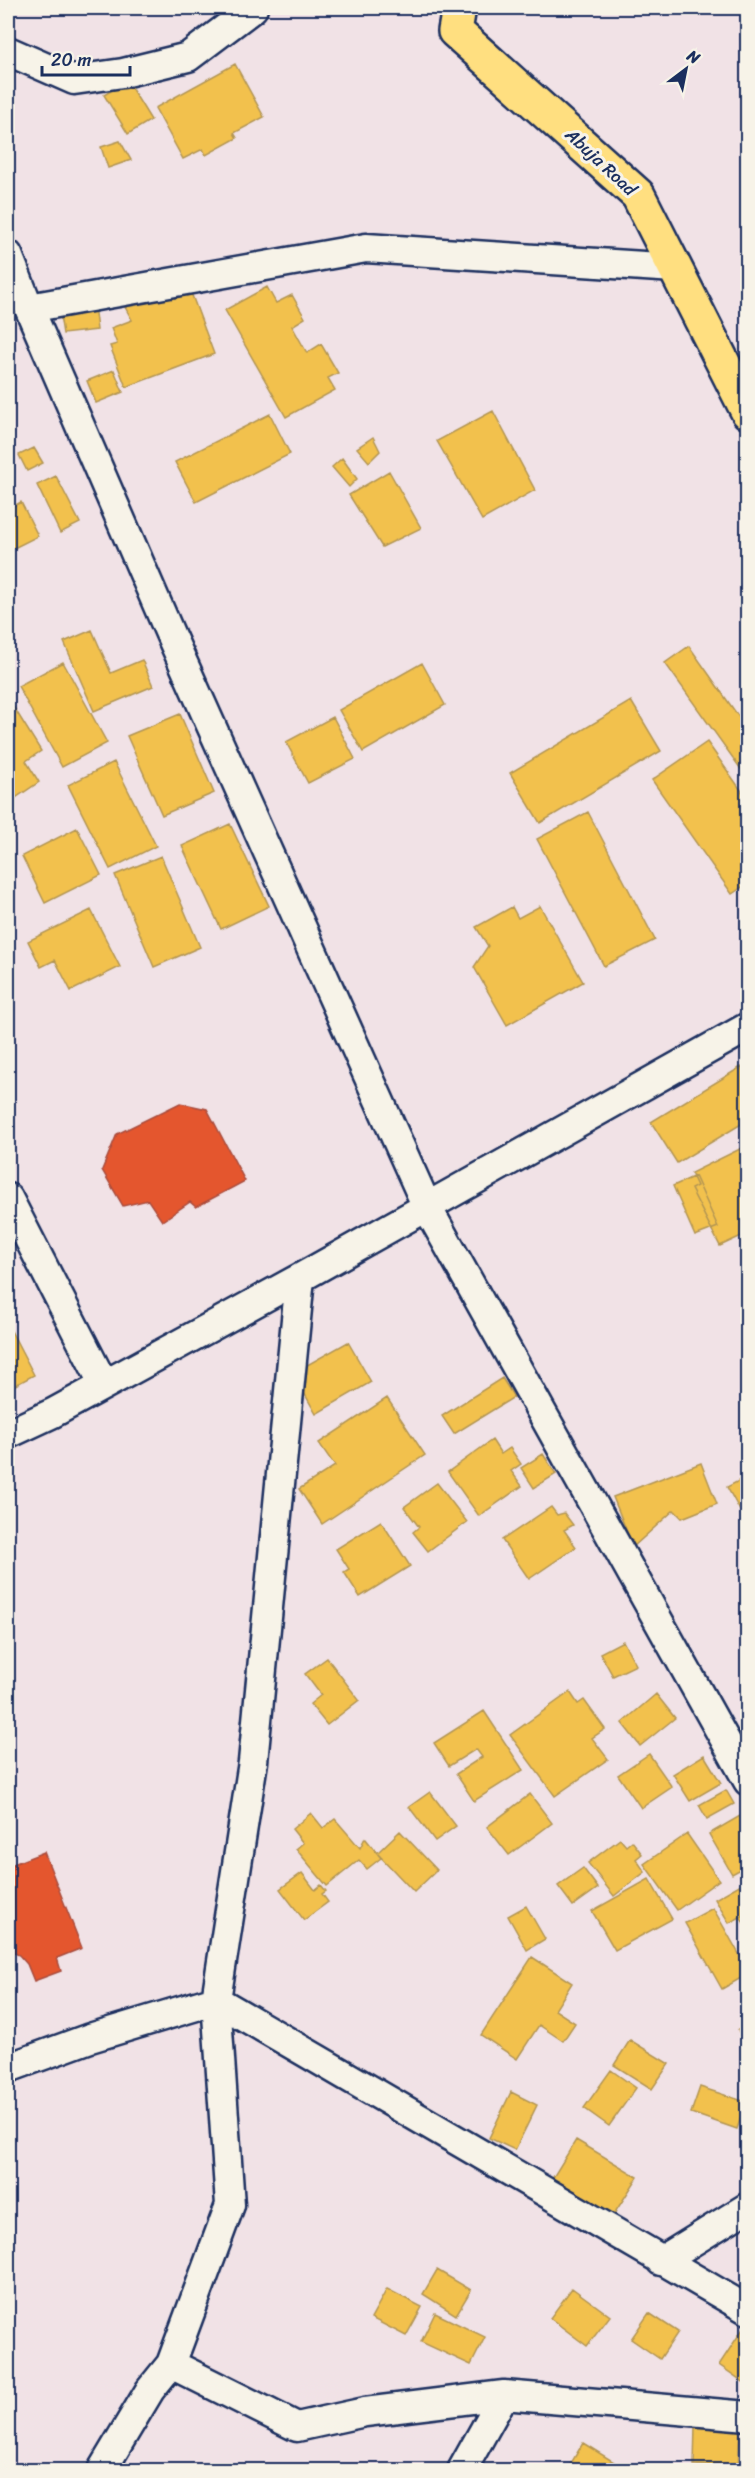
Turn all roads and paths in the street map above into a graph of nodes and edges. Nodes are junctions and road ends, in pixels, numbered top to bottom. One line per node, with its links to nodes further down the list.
1 (253, 8): 3 (street)
2 (455, 15): 5 (main road, Abuja Road)
3 (8, 51)
4 (8, 255): 6 (street)
5 (675, 268): 6 (street); 7 (main road, Abuja Road)
6 (29, 308): 10 (street)
7 (747, 412)
8 (747, 1027): 10 (street)
9 (8, 1198): 12 (street)
10 (427, 1207): 11 (street); 14 (street)
11 (300, 1278): 12 (street); 15 (street)
12 (104, 1385): 13 (street)
13 (8, 1434)
14 (747, 1781)
15 (216, 2000): 16 (street); 18 (street); 20 (street)
16 (8, 2068)
17 (747, 2207): 18 (street)
18 (661, 2260): 19 (street)
19 (747, 2310)
20 (171, 2364): 21 (street); 23 (street)
21 (504, 2395): 22 (street); 24 (street)
22 (747, 2416)
23 (102, 2470)
24 (462, 2470)

